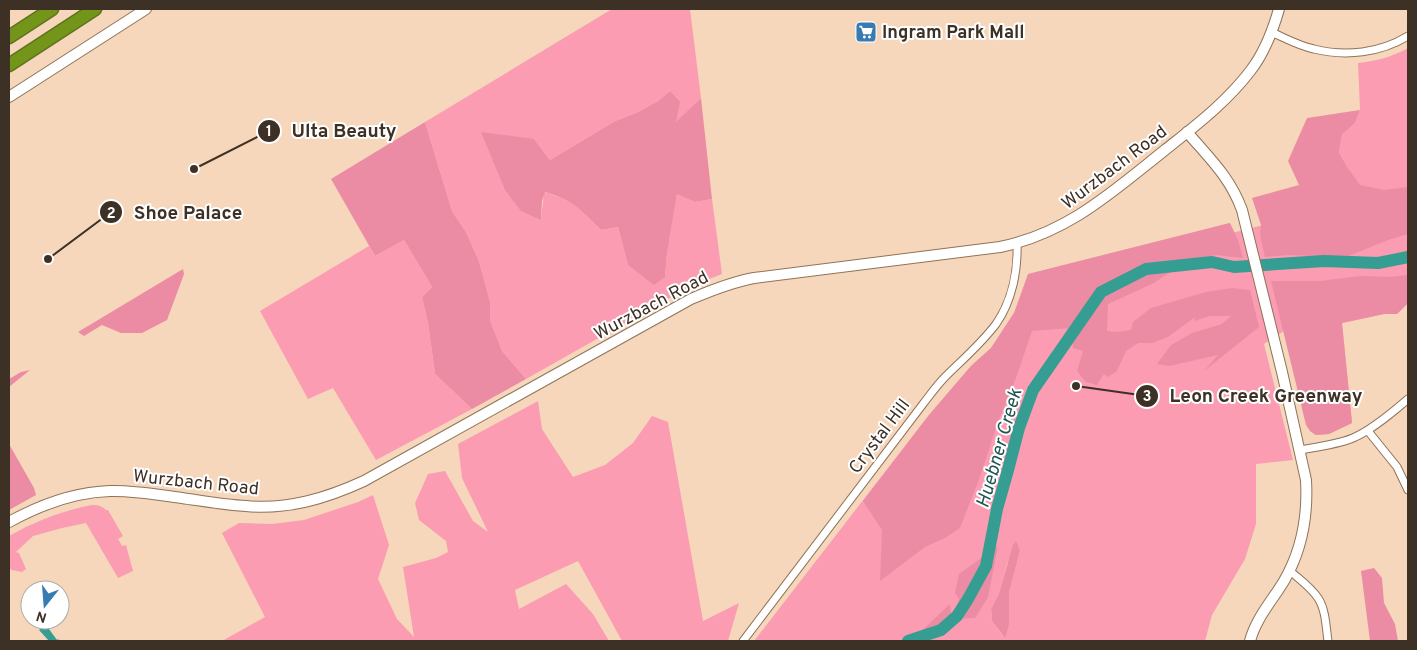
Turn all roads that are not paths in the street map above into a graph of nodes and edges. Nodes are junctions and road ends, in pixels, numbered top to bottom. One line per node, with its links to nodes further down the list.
1 (39, 9): 7 (highway)
2 (52, 9): 7 (highway)
3 (95, 9): 9 (highway)
4 (146, 9): 10 (main road)
5 (1279, 9): 6 (main road, Wurzbach Road)
6 (1271, 32): 8 (street); 11 (main road, Wurzbach Road)
7 (9, 36)
8 (1408, 36)
9 (9, 65)
10 (9, 97)
11 (1187, 132): 12 (main road, Wurzbach Road); 15 (main road)
12 (1017, 243): 17 (main road, Wurzbach Road); 19 (street, Crystal Hill)
13 (1408, 399): 14 (street)
14 (1368, 431): 15 (street); 16 (street)
15 (1300, 450): 18 (main road)
16 (1408, 490)
17 (9, 522)
18 (1289, 570): 20 (main road); 21 (street)
19 (743, 641)
20 (1250, 641)
21 (1328, 641)

